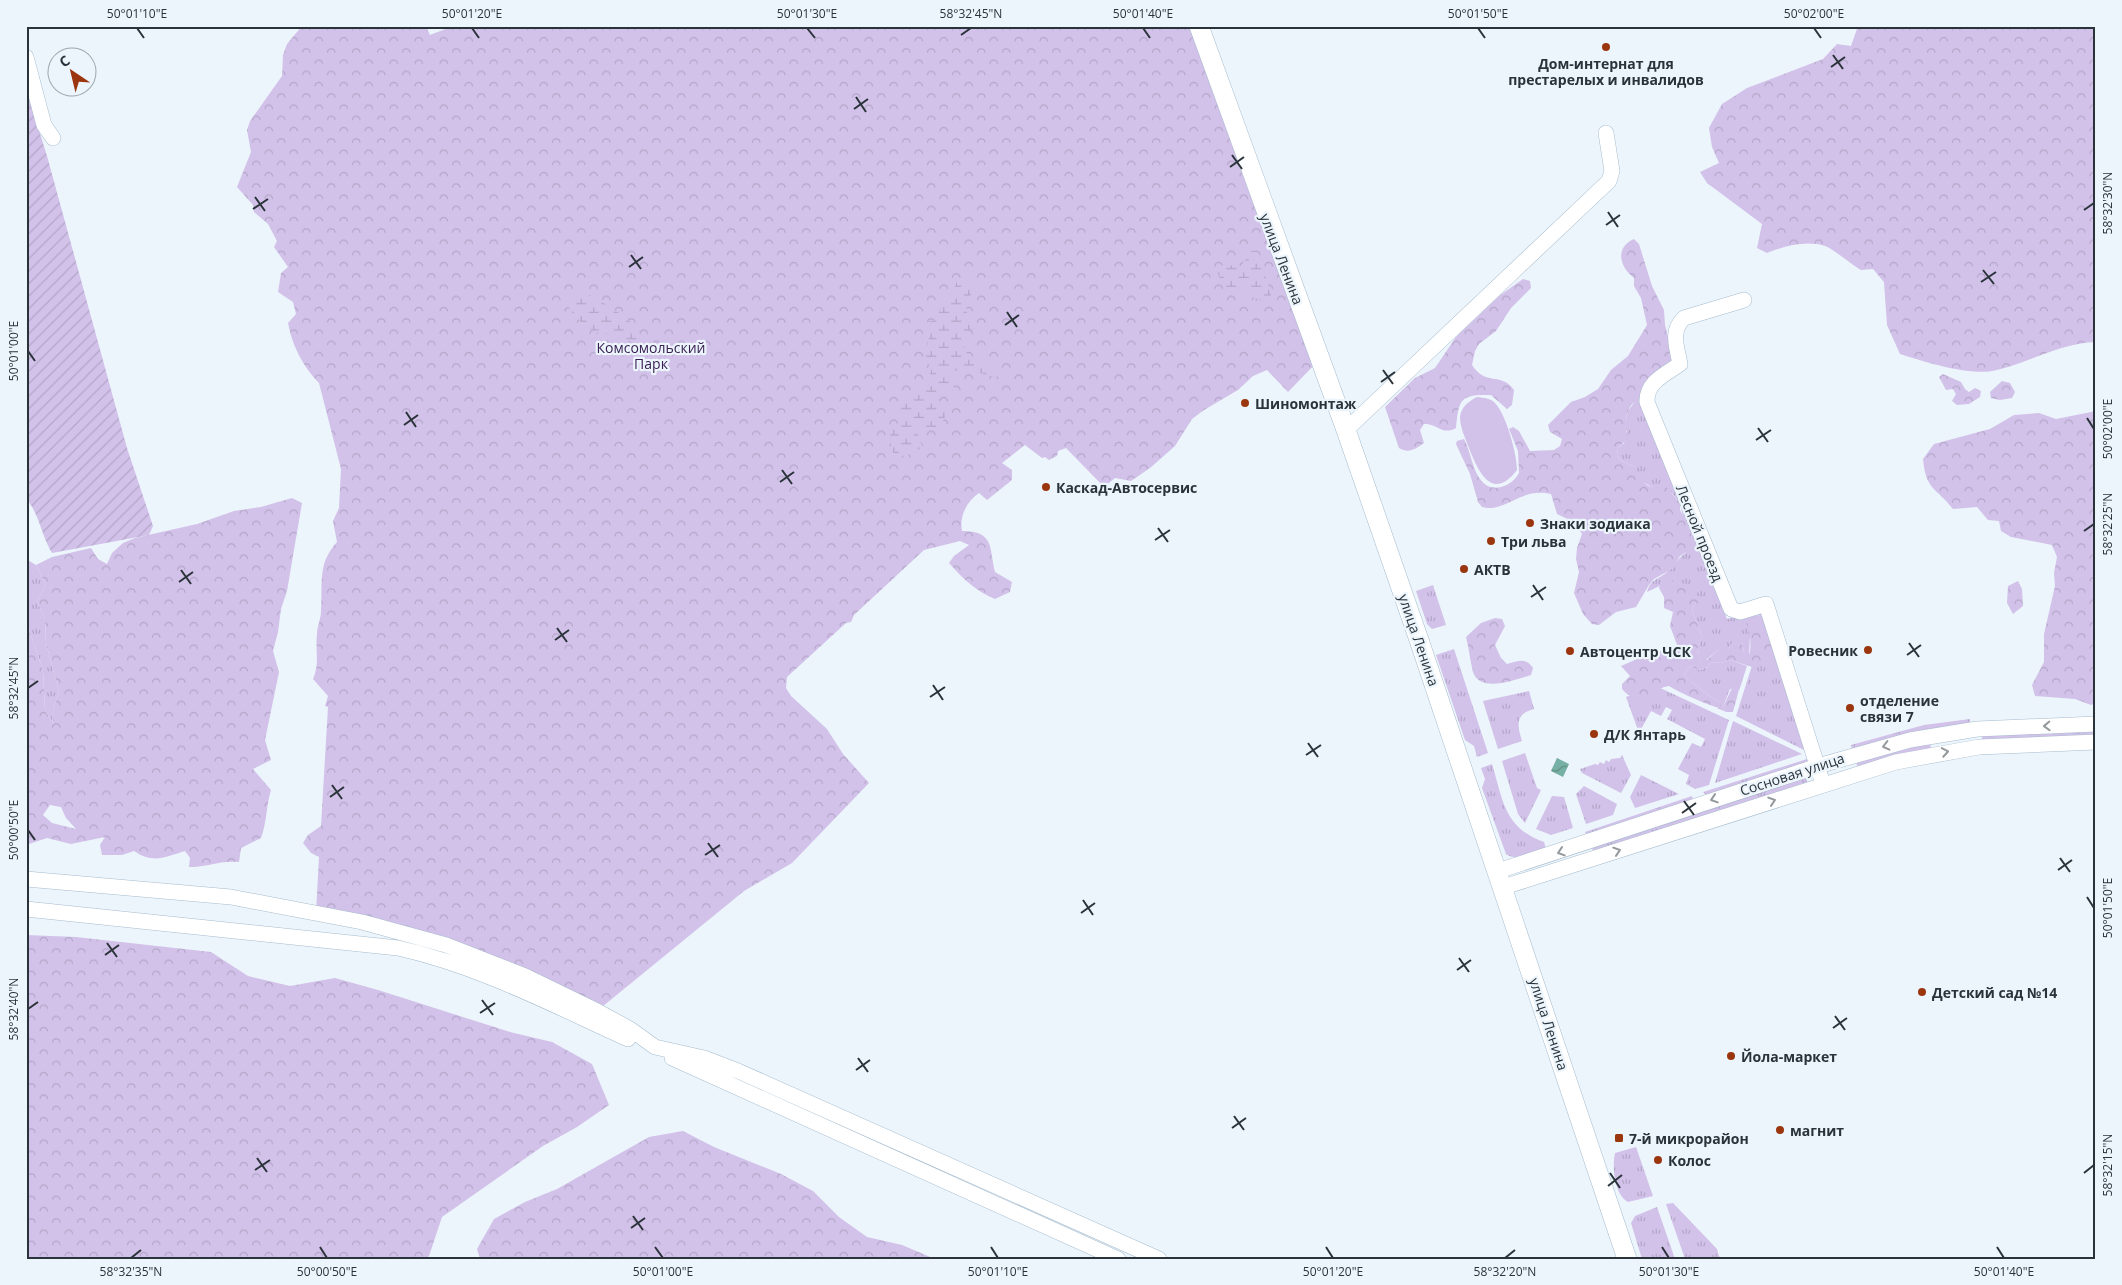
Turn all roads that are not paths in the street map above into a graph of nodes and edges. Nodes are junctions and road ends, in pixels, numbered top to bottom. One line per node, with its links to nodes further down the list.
1 (1199, 26): 6 (main road, улица Ленина)
2 (26, 57): 4 (street)
3 (1606, 133): 6 (street)
4 (53, 138)
5 (1744, 300): 9 (street, Лесной проезд)
6 (1346, 430): 12 (main road, улица Ленина)
7 (2096, 724): 9 (street, Сосновая улица, one-way to 9)
8 (2096, 742): 10 (street, Сосновая улица, one-way to 8)
9 (1818, 766): 10 (street, Лесной проезд); 12 (street, Сосновая улица, one-way to 12)
10 (1823, 784): 12 (street, Сосновая улица, one-way to 10)
11 (26, 879): 15 (street)
12 (1501, 879): 16 (main road, улица Ленина)
13 (26, 910): 14 (street)
14 (1118, 1259)
15 (1159, 1259)
16 (1627, 1259)

